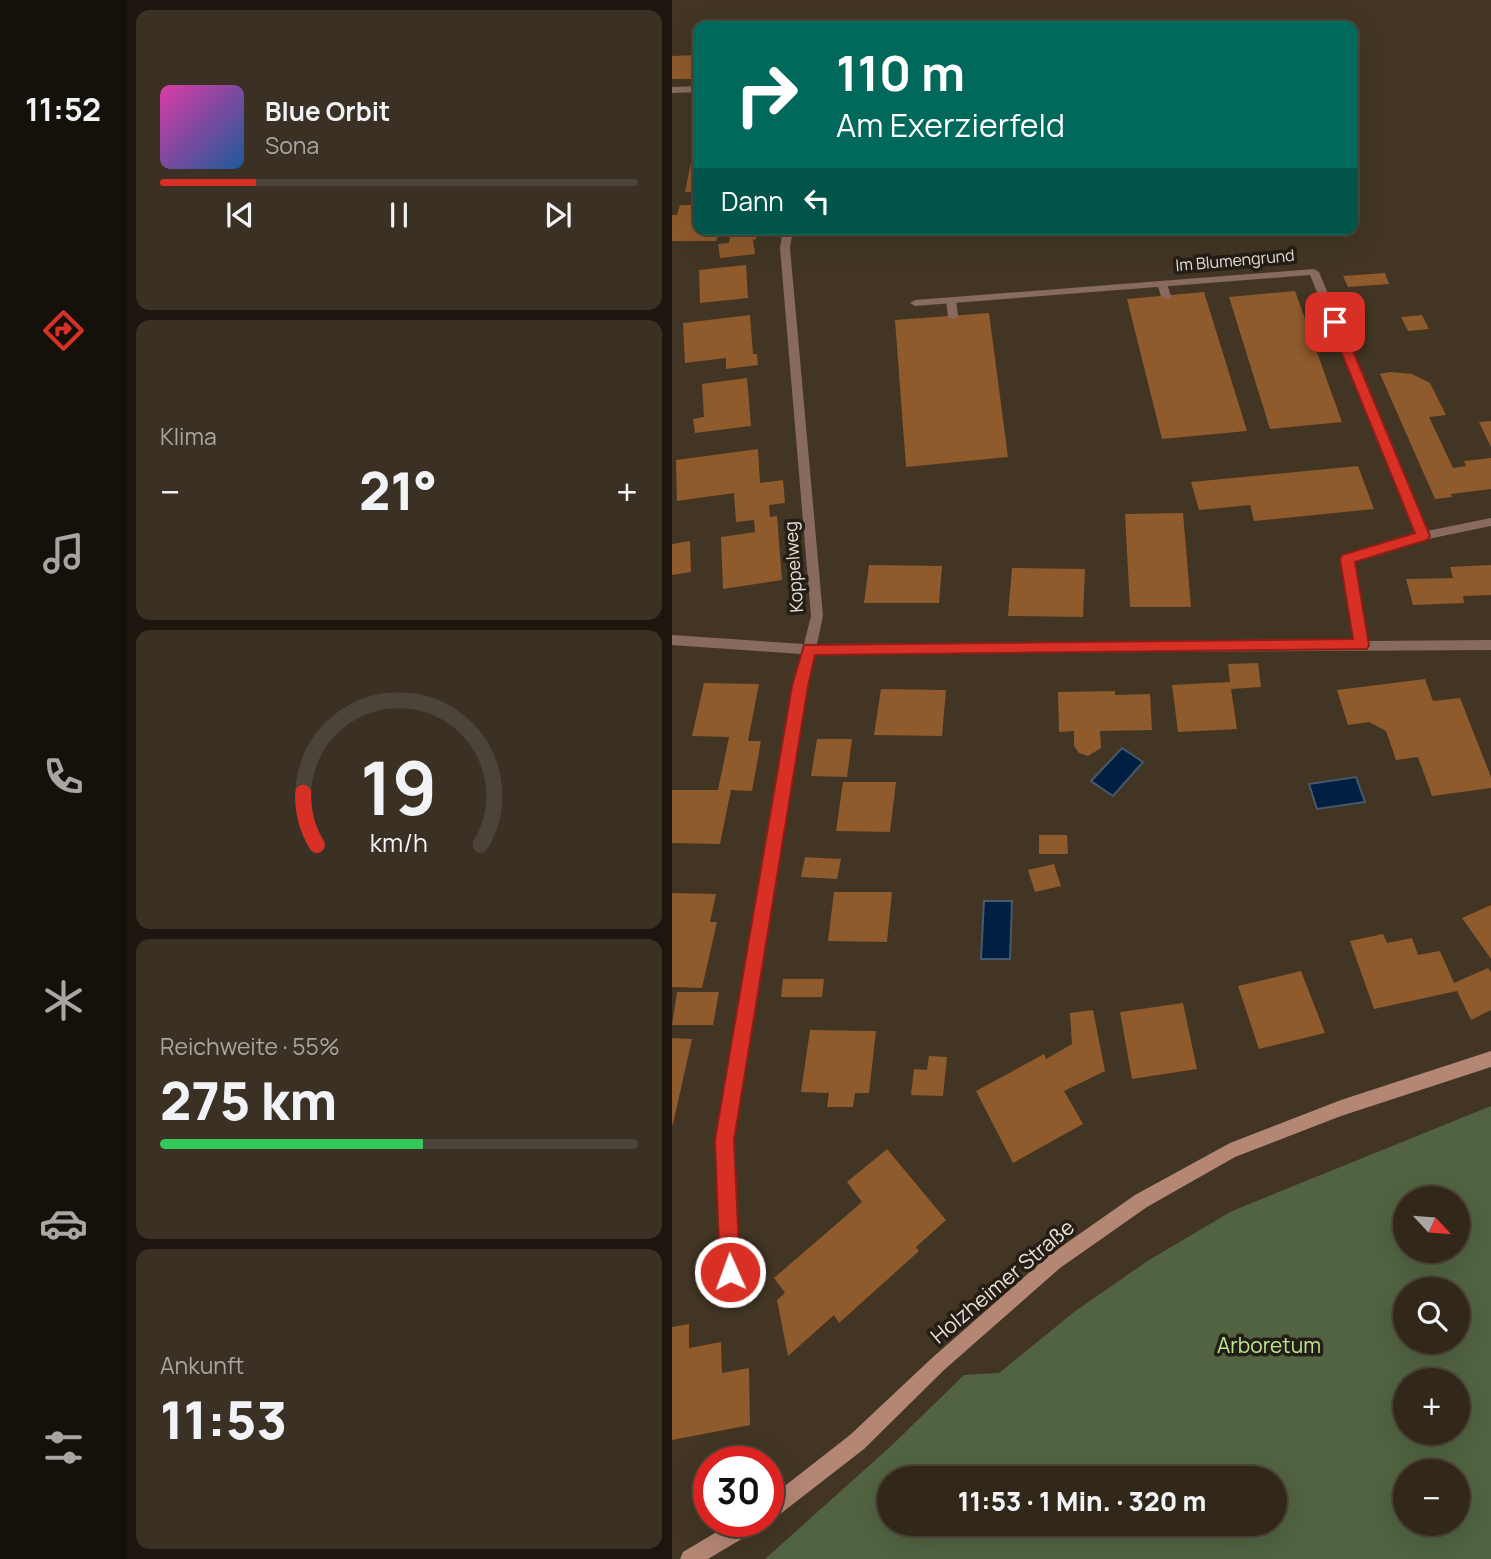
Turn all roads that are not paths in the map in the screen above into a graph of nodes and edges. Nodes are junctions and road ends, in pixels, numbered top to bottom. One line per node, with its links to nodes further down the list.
1 (693, 89): 2 (street)
2 (672, 90)
3 (787, 235): 12 (street, Koppelweg)
4 (951, 300): 5 (street, Im Blumengrund); 6 (street); 8 (street, Im Blumengrund)
5 (915, 303)
6 (953, 316)
7 (1491, 522): 8 (street)
8 (1423, 536): 10 (street)
9 (672, 640): 12 (street)
10 (1361, 645): 11 (street); 12 (street)
11 (1490, 646)
12 (809, 649): 14 (street, Koppelweg)
13 (1491, 1059): 15 (street, Holzheimer Straße)
14 (730, 1272)
15 (784, 1499)
16 (726, 1537): 17 (street)
17 (690, 1559)

